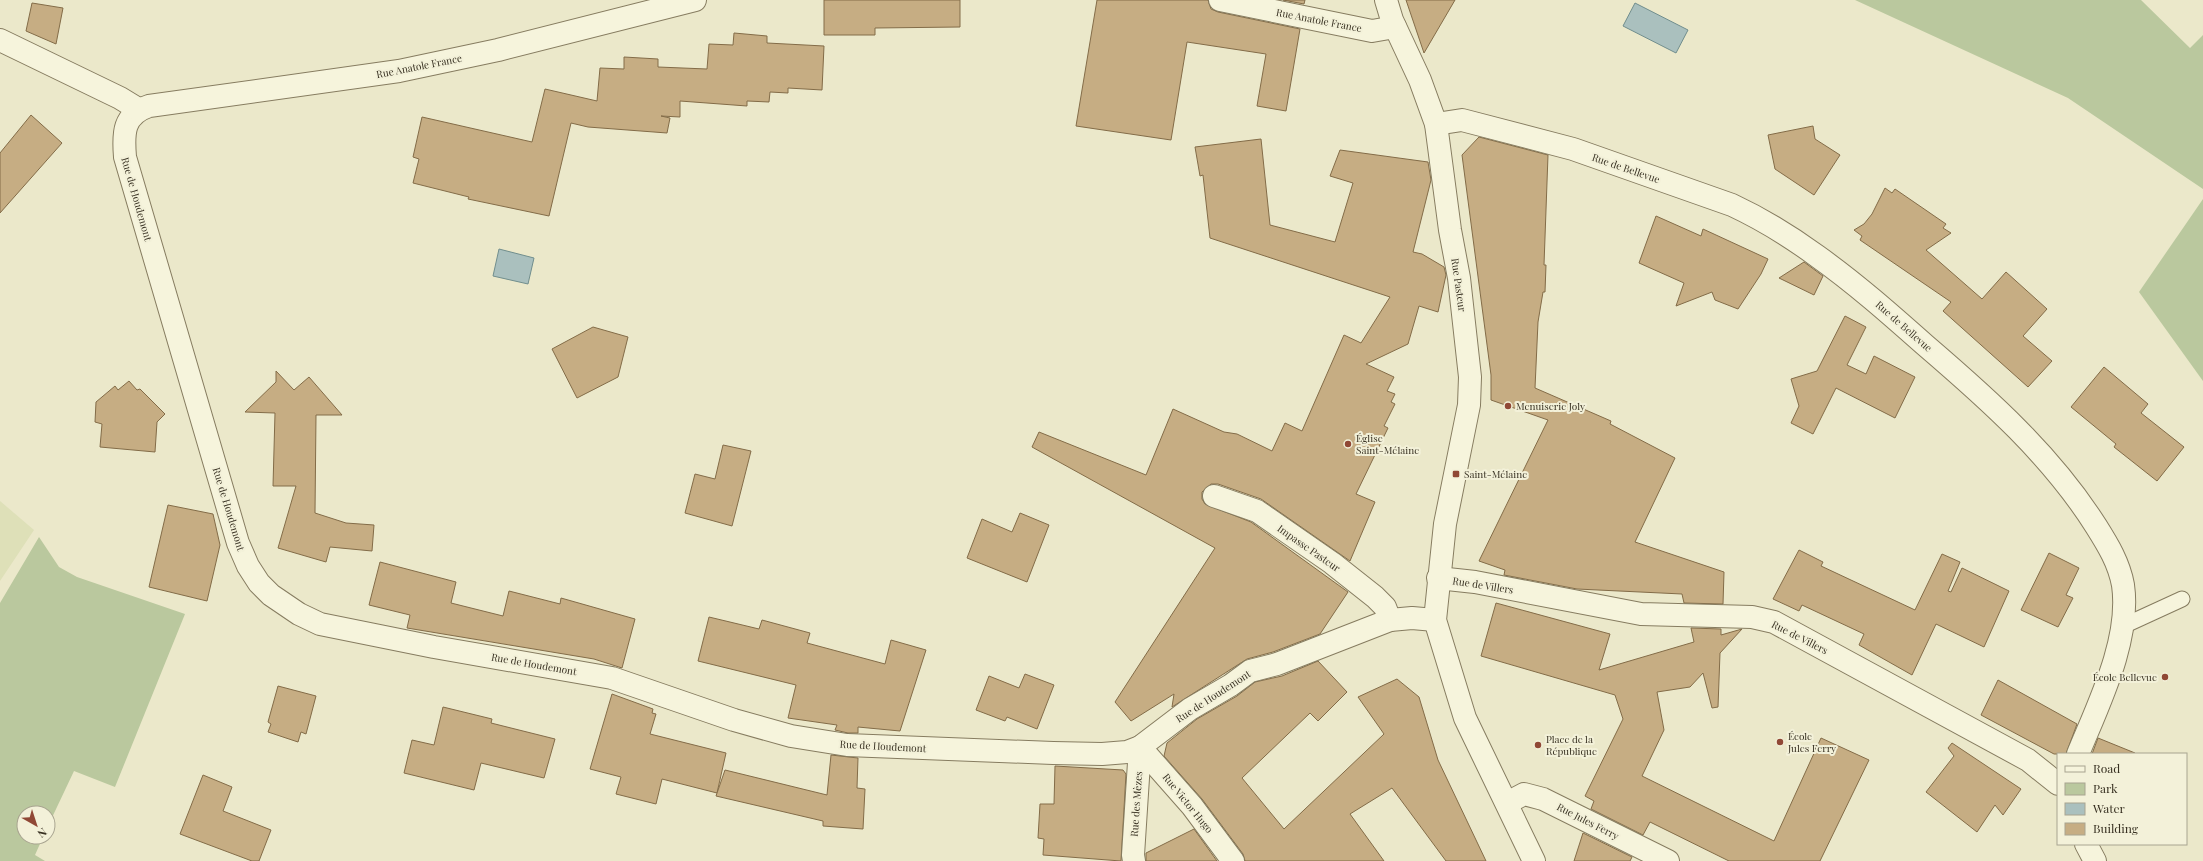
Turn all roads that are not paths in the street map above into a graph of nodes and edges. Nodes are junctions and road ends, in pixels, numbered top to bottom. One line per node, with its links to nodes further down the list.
1 (695, 0): 6 (street, Rue Anatole France)
2 (1220, 0): 4 (street, Rue Anatole France)
3 (1386, 0): 4 (street, Rue Pasteur)
4 (1395, 27): 7 (street, Rue Pasteur)
5 (0, 40): 6 (street)
6 (138, 109): 14 (street, Rue de Houdemont)
7 (1436, 124): 9 (street, Rue Pasteur); 13 (street, Rue de Bellevue)
8 (1214, 496): 11 (street, Impasse Pasteur)
9 (1438, 578): 12 (street); 16 (street, Rue de Villers)
10 (2182, 599): 13 (lane)
11 (1390, 620): 12 (street, Rue de Houdemont); 14 (street, Rue de Houdemont)
12 (1435, 620): 17 (street)
13 (2122, 627): 15 (street, Rue de Bellevue)
14 (1140, 747): 19 (street, Rue des Mèzes); 20 (street, Rue Victor Hugo)
15 (2078, 753)
16 (2057, 783)
17 (1507, 803): 21 (street); 22 (street, Rue Jules Ferry)
18 (2087, 845): 23 (street)
19 (1134, 861)
20 (1233, 861)
21 (1534, 861)
22 (1668, 861)
23 (2095, 861)

